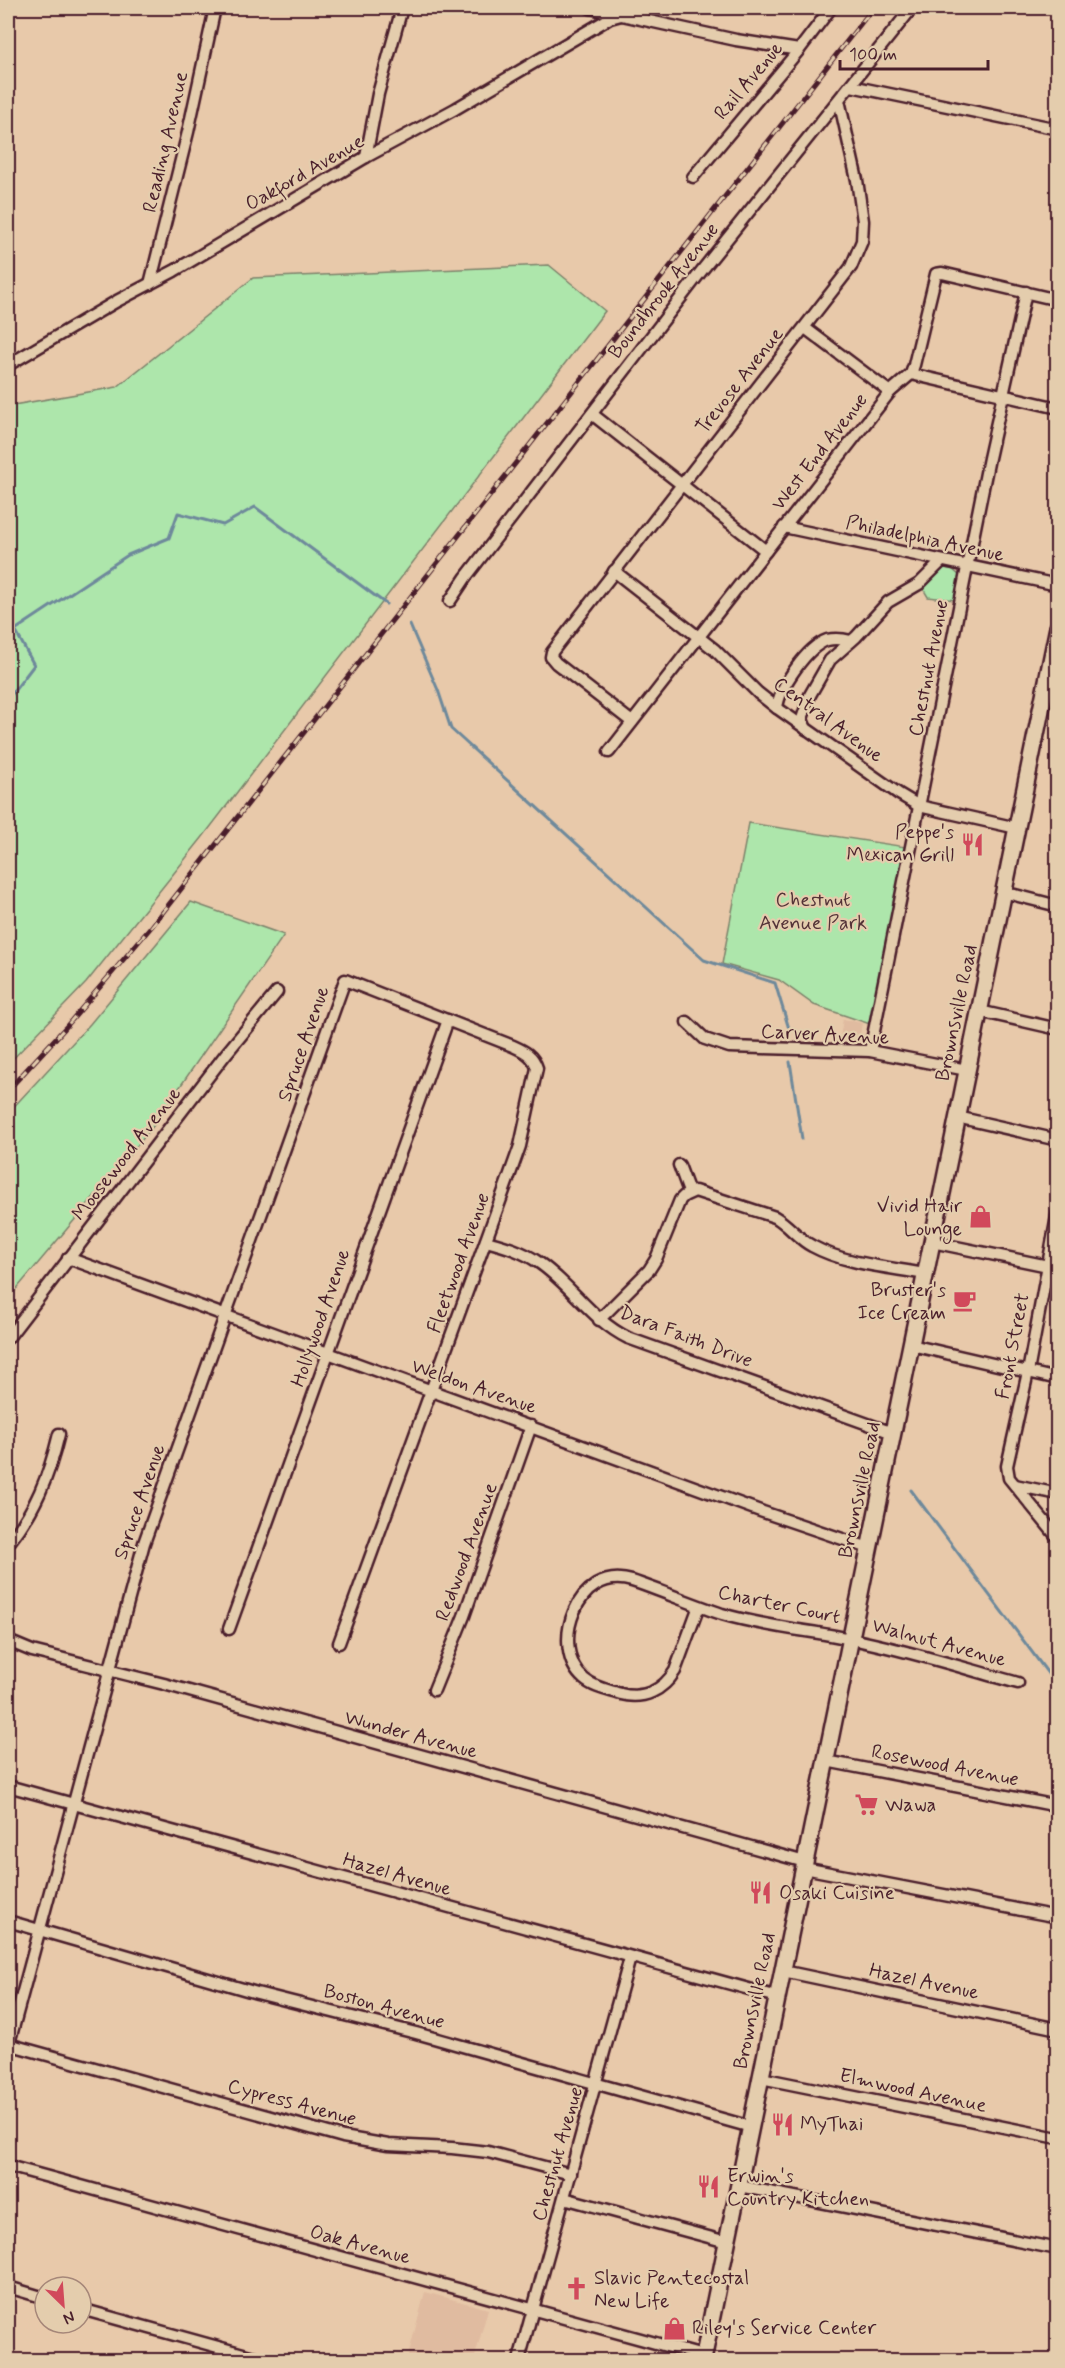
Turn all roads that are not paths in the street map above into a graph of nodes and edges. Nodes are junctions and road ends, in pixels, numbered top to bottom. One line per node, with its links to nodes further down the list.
1 (215, 8): 13 (street, Reading Avenue)
2 (402, 8): 11 (street)
3 (590, 8): 6 (street)
4 (831, 8): 7 (street, Rail Avenue)
5 (912, 8): 8 (street, Boundbrook Avenue)
6 (624, 11): 7 (street); 11 (street, Oakford Avenue)
7 (799, 50): 12 (street, Rail Avenue)
8 (851, 86): 9 (street, Boundbrook Avenue); 10 (street)
9 (839, 100): 16 (street, Trevose Avenue); 22 (street, Boundbrook Avenue)
10 (1058, 129)
11 (366, 157): 13 (street, Oakford Avenue)
12 (693, 177)
13 (150, 284): 17 (street, Oakford Avenue)
14 (1026, 292): 15 (street); 18 (street); 20 (street, Chestnut Avenue)
15 (1058, 300)
16 (805, 328): 19 (street); 23 (street, Trevose Avenue)
17 (8, 365)
18 (910, 374): 19 (street, West End Avenue); 20 (street)
19 (890, 392): 24 (street, West End Avenue)
20 (1004, 396): 21 (street); 27 (street, Chestnut Avenue)
21 (1058, 408)
22 (592, 414): 23 (street); 30 (street, Boundbrook Avenue)
23 (681, 485): 25 (street); 28 (street, Trevose Avenue)
24 (784, 527): 25 (street, West End Avenue); 26 (street, Philadelphia Avenue)
25 (765, 551): 32 (street, West End Avenue)
26 (942, 561): 27 (street, Philadelphia Avenue); 33 (street)
27 (968, 567): 29 (street, Philadelphia Avenue); 38 (street, Chestnut Avenue)
28 (614, 571): 32 (street, Central Avenue); 35 (street, Trevose Avenue)
29 (1058, 585)
30 (450, 601)
31 (1058, 627): 39 (street, Brownsville Road)
32 (699, 637): 34 (street, Central Avenue); 35 (street, West End Avenue)
33 (851, 641): 34 (street); 36 (street)
34 (777, 708): 36 (street, Central Avenue)
35 (632, 722): 37 (street, West End Avenue)
36 (806, 729): 38 (street, Central Avenue)
37 (609, 752)
38 (919, 806): 39 (street, Central Avenue); 47 (street, Chestnut Avenue)
39 (1017, 828): 40 (street, Brownsville Road)
40 (1003, 892): 41 (street); 43 (street, Brownsville Road)
41 (1058, 906)
42 (277, 993): 56 (street, Moosewood Avenue)
43 (979, 1011): 46 (street); 48 (street, Brownsville Road)
44 (448, 1020): 54 (street, Fleetwood Avenue); 59 (street, Spruce Avenue); 63 (street, Hollywood Avenue)
45 (687, 1022): 47 (street, Carver Avenue)
46 (1058, 1029)
47 (870, 1052): 48 (street, Carver Avenue)
48 (967, 1070): 49 (street, Brownsville Road)
49 (957, 1117): 50 (street); 55 (street, Brownsville Road)
50 (1058, 1140)
51 (679, 1165): 52 (street)
52 (689, 1192): 58 (street); 60 (street)
53 (1058, 1211): 57 (street, Front Street)
54 (486, 1241): 60 (street, Dara Faith Drive); 66 (street, Fleetwood Avenue)
55 (932, 1242): 57 (street); 58 (street, Brownsville Road)
56 (68, 1258): 59 (street, Weldon Avenue); 61 (street, Moosewood Avenue)
57 (1052, 1266): 64 (street, Front Street)
58 (925, 1274): 62 (street, Brownsville Road)
59 (225, 1316): 63 (street, Weldon Avenue); 80 (street, Spruce Avenue)
60 (599, 1320): 68 (street, Dara Faith Drive)
61 (8, 1338)
62 (911, 1345): 64 (street); 68 (street, Brownsville Road)
63 (328, 1353): 66 (street, Weldon Avenue); 76 (street, Hollywood Avenue)
64 (1028, 1372): 65 (street); 70 (street, Front Street)
65 (1058, 1379)
66 (431, 1391): 67 (street, Weldon Avenue); 79 (street, Fleetwood Avenue)
67 (531, 1426): 74 (street, Weldon Avenue); 82 (street, Redwood Avenue)
68 (893, 1433): 74 (street, Brownsville Road)
69 (58, 1434): 73 (street)
70 (1015, 1485): 71 (street); 72 (street)
71 (1058, 1494)
72 (1058, 1538)
73 (8, 1545)
74 (869, 1548): 77 (street, Brownsville Road)
75 (699, 1606): 75 (street, Charter Court); 77 (street, Charter Court)
76 (229, 1629)
77 (851, 1639): 81 (street, Walnut Avenue); 83 (street, Brownsville Road)
78 (8, 1641): 80 (street, Wunder Avenue)
79 (339, 1643)
80 (110, 1671): 85 (street, Spruce Avenue); 87 (street, Wunder Avenue)
81 (1018, 1683)
82 (434, 1690)
83 (826, 1761): 86 (street, Rosewood Avenue); 87 (street, Brownsville Road)
84 (8, 1786): 85 (street, Hazel Avenue)
85 (74, 1803): 90 (street, Spruce Avenue); 91 (street, Hazel Avenue)
86 (1058, 1806)
87 (804, 1865): 88 (street, Wunder Avenue); 92 (street, Brownsville Road)
88 (1058, 1917)
89 (8, 1921): 90 (street, Boston Avenue)
90 (39, 1930): 95 (street, Spruce Avenue); 97 (street, Boston Avenue)
91 (630, 1958): 93 (street, Hazel Avenue); 97 (street, Chestnut Avenue)
92 (783, 1971): 93 (street, Brownsville Road); 94 (street, Hazel Avenue)
93 (777, 1997): 96 (street, Brownsville Road)
94 (1058, 2029)
95 (8, 2045): 101 (street, Cypress Avenue)
96 (761, 2078): 98 (street, Brownsville Road); 99 (street, Elmwood Avenue)
97 (597, 2084): 98 (street, Boston Avenue); 101 (street, Chestnut Avenue)
98 (751, 2127): 102 (street, Brownsville Road)
99 (1058, 2139)
100 (8, 2166): 108 (street, Oak Avenue)
101 (571, 2174): 103 (street, Chestnut Avenue)
102 (739, 2186): 104 (street, Brownsville Road); 105 (street)
103 (564, 2198): 104 (street); 108 (street, Chestnut Avenue)
104 (727, 2242): 111 (street, Brownsville Road)
105 (1058, 2249)
106 (8, 2287): 107 (street)
107 (33, 2294)
108 (533, 2311): 111 (street, Oak Avenue); 113 (street, Chestnut Avenue)
109 (93, 2312): 110 (street)
110 (239, 2357): 112 (street)
111 (703, 2358)
112 (265, 2361)
113 (519, 2361)

